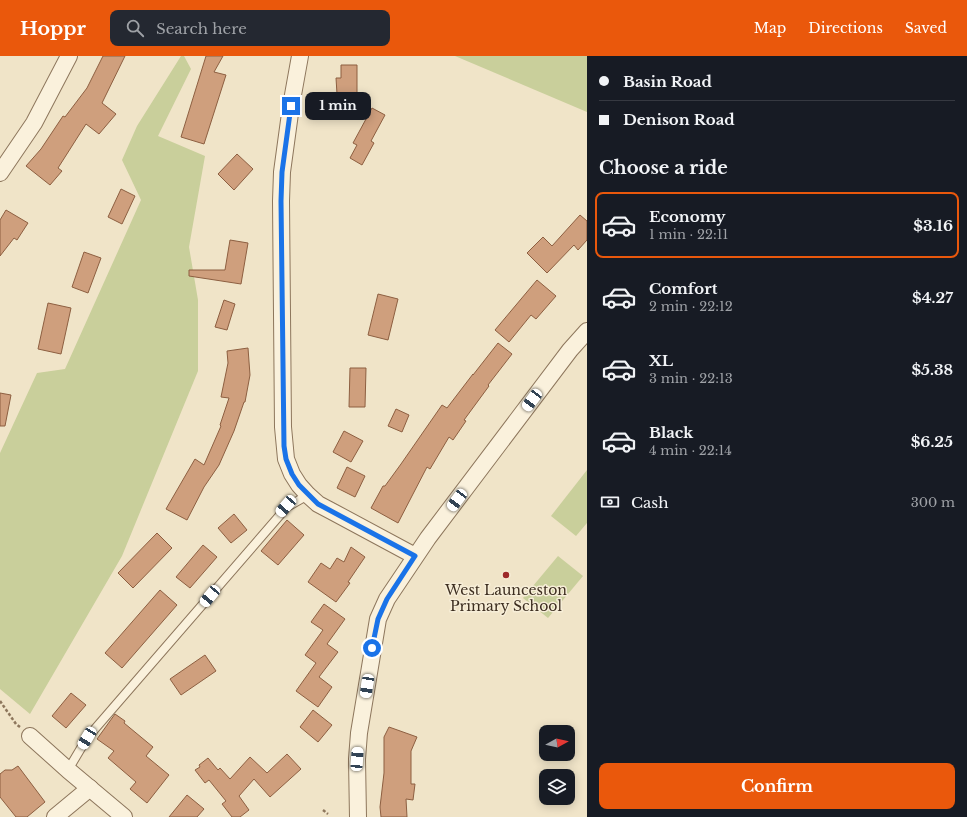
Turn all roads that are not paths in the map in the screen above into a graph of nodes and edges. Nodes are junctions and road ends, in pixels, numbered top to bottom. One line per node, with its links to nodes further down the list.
1 (69, 56): 3 (street)
2 (300, 56): 5 (street)
3 (0, 174)
4 (587, 330): 6 (street)
5 (308, 495): 6 (street); 8 (lane)
6 (415, 556): 12 (street)
7 (30, 736): 8 (street)
8 (68, 770): 9 (street)
9 (90, 788): 10 (street); 11 (street)
10 (55, 817)
11 (124, 817)
12 (358, 817)

